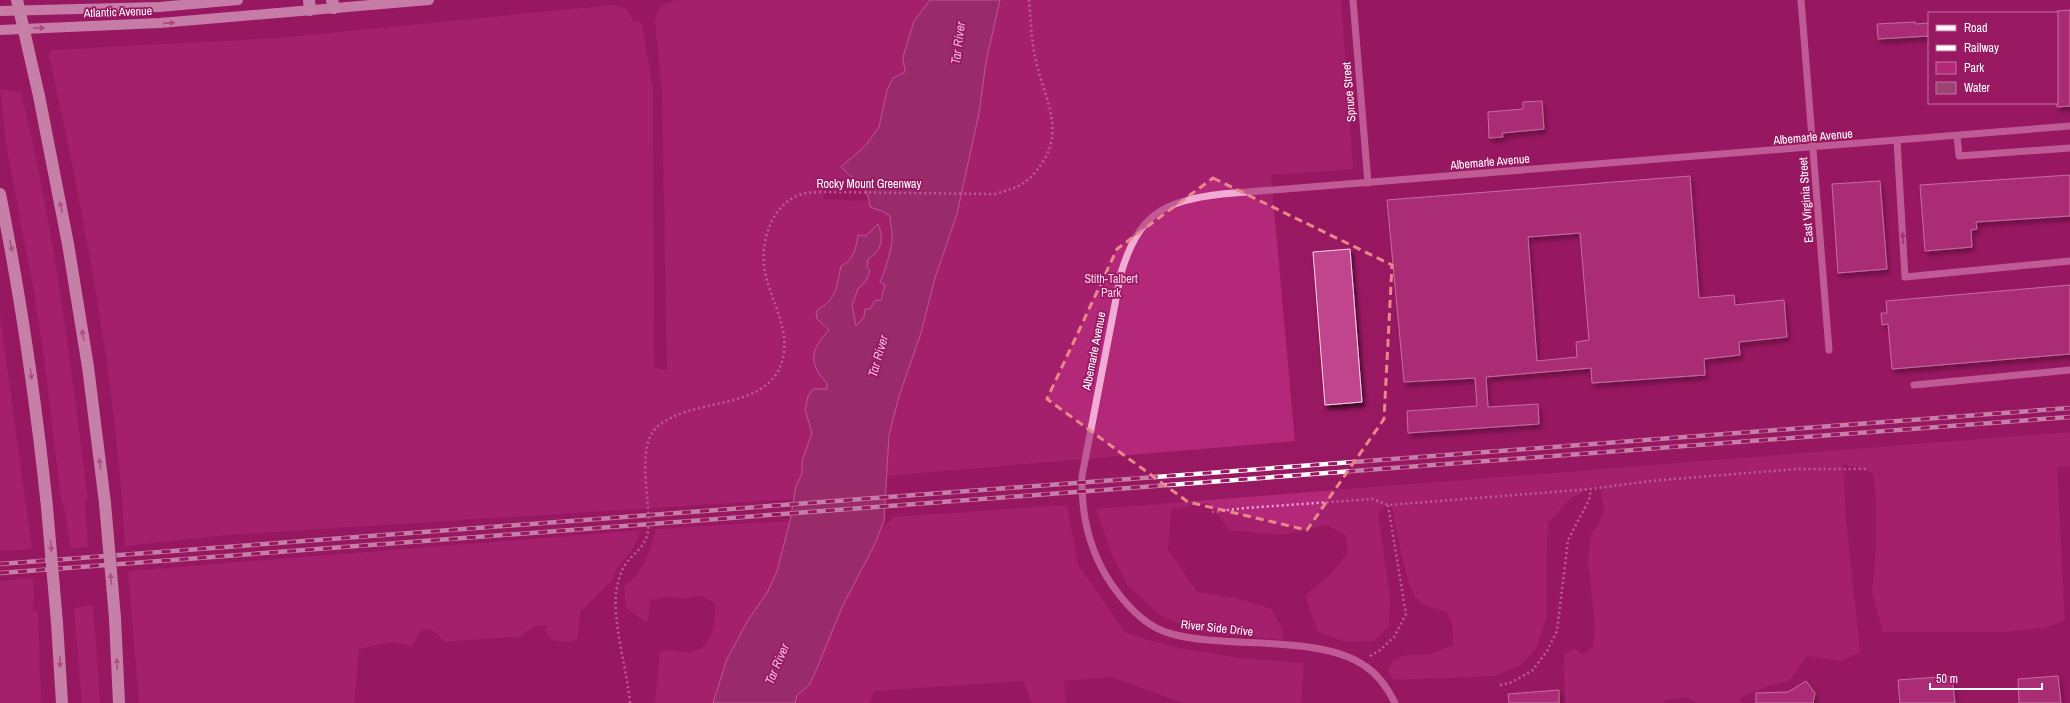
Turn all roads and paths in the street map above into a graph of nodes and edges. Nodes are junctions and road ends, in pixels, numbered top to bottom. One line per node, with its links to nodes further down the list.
1 (17, 0): 30 (highway, one-way to 1, bridge)
2 (238, 0): 9 (main road, Atlantic Avenue)
3 (429, 0): 7 (main road, Atlantic Avenue)
4 (1029, 0): 31 (path, Rocky Mount Greenway)
5 (1352, 0): 16 (street, Spruce Street)
6 (1801, 0): 14 (street, East Virginia Street)
7 (333, 4): 8 (main road, Atlantic Avenue)
8 (309, 5): 10 (main road, Atlantic Avenue, one-way to 8)
9 (0, 11)
10 (0, 30)
11 (2070, 126): 12 (street, Albemarle Avenue)
12 (1957, 136): 13 (street, Albemarle Avenue); 15 (street)
13 (1897, 141): 14 (street, Albemarle Avenue); 18 (street, one-way to 13)
14 (1814, 148): 16 (street, Albemarle Avenue); 19 (street, East Virginia Street)
15 (2070, 148)
16 (1368, 183): 22 (street, Albemarle Avenue)
17 (0, 194): 29 (highway, one-way to 29, bridge)
18 (2070, 261)
19 (1828, 350)
20 (2070, 370): 21 (street)
21 (1914, 385)
22 (1088, 441): 27 (street, River Side Drive)
23 (1868, 469): 24 (path)
24 (1590, 489): 25 (path); 28 (path)
25 (1388, 505): 26 (path); 27 (path)
26 (1212, 512)
27 (1359, 663): 32 (street, River Side Drive)
28 (1500, 685)
29 (62, 703)
30 (119, 703)
31 (630, 703)
32 (1396, 703)

